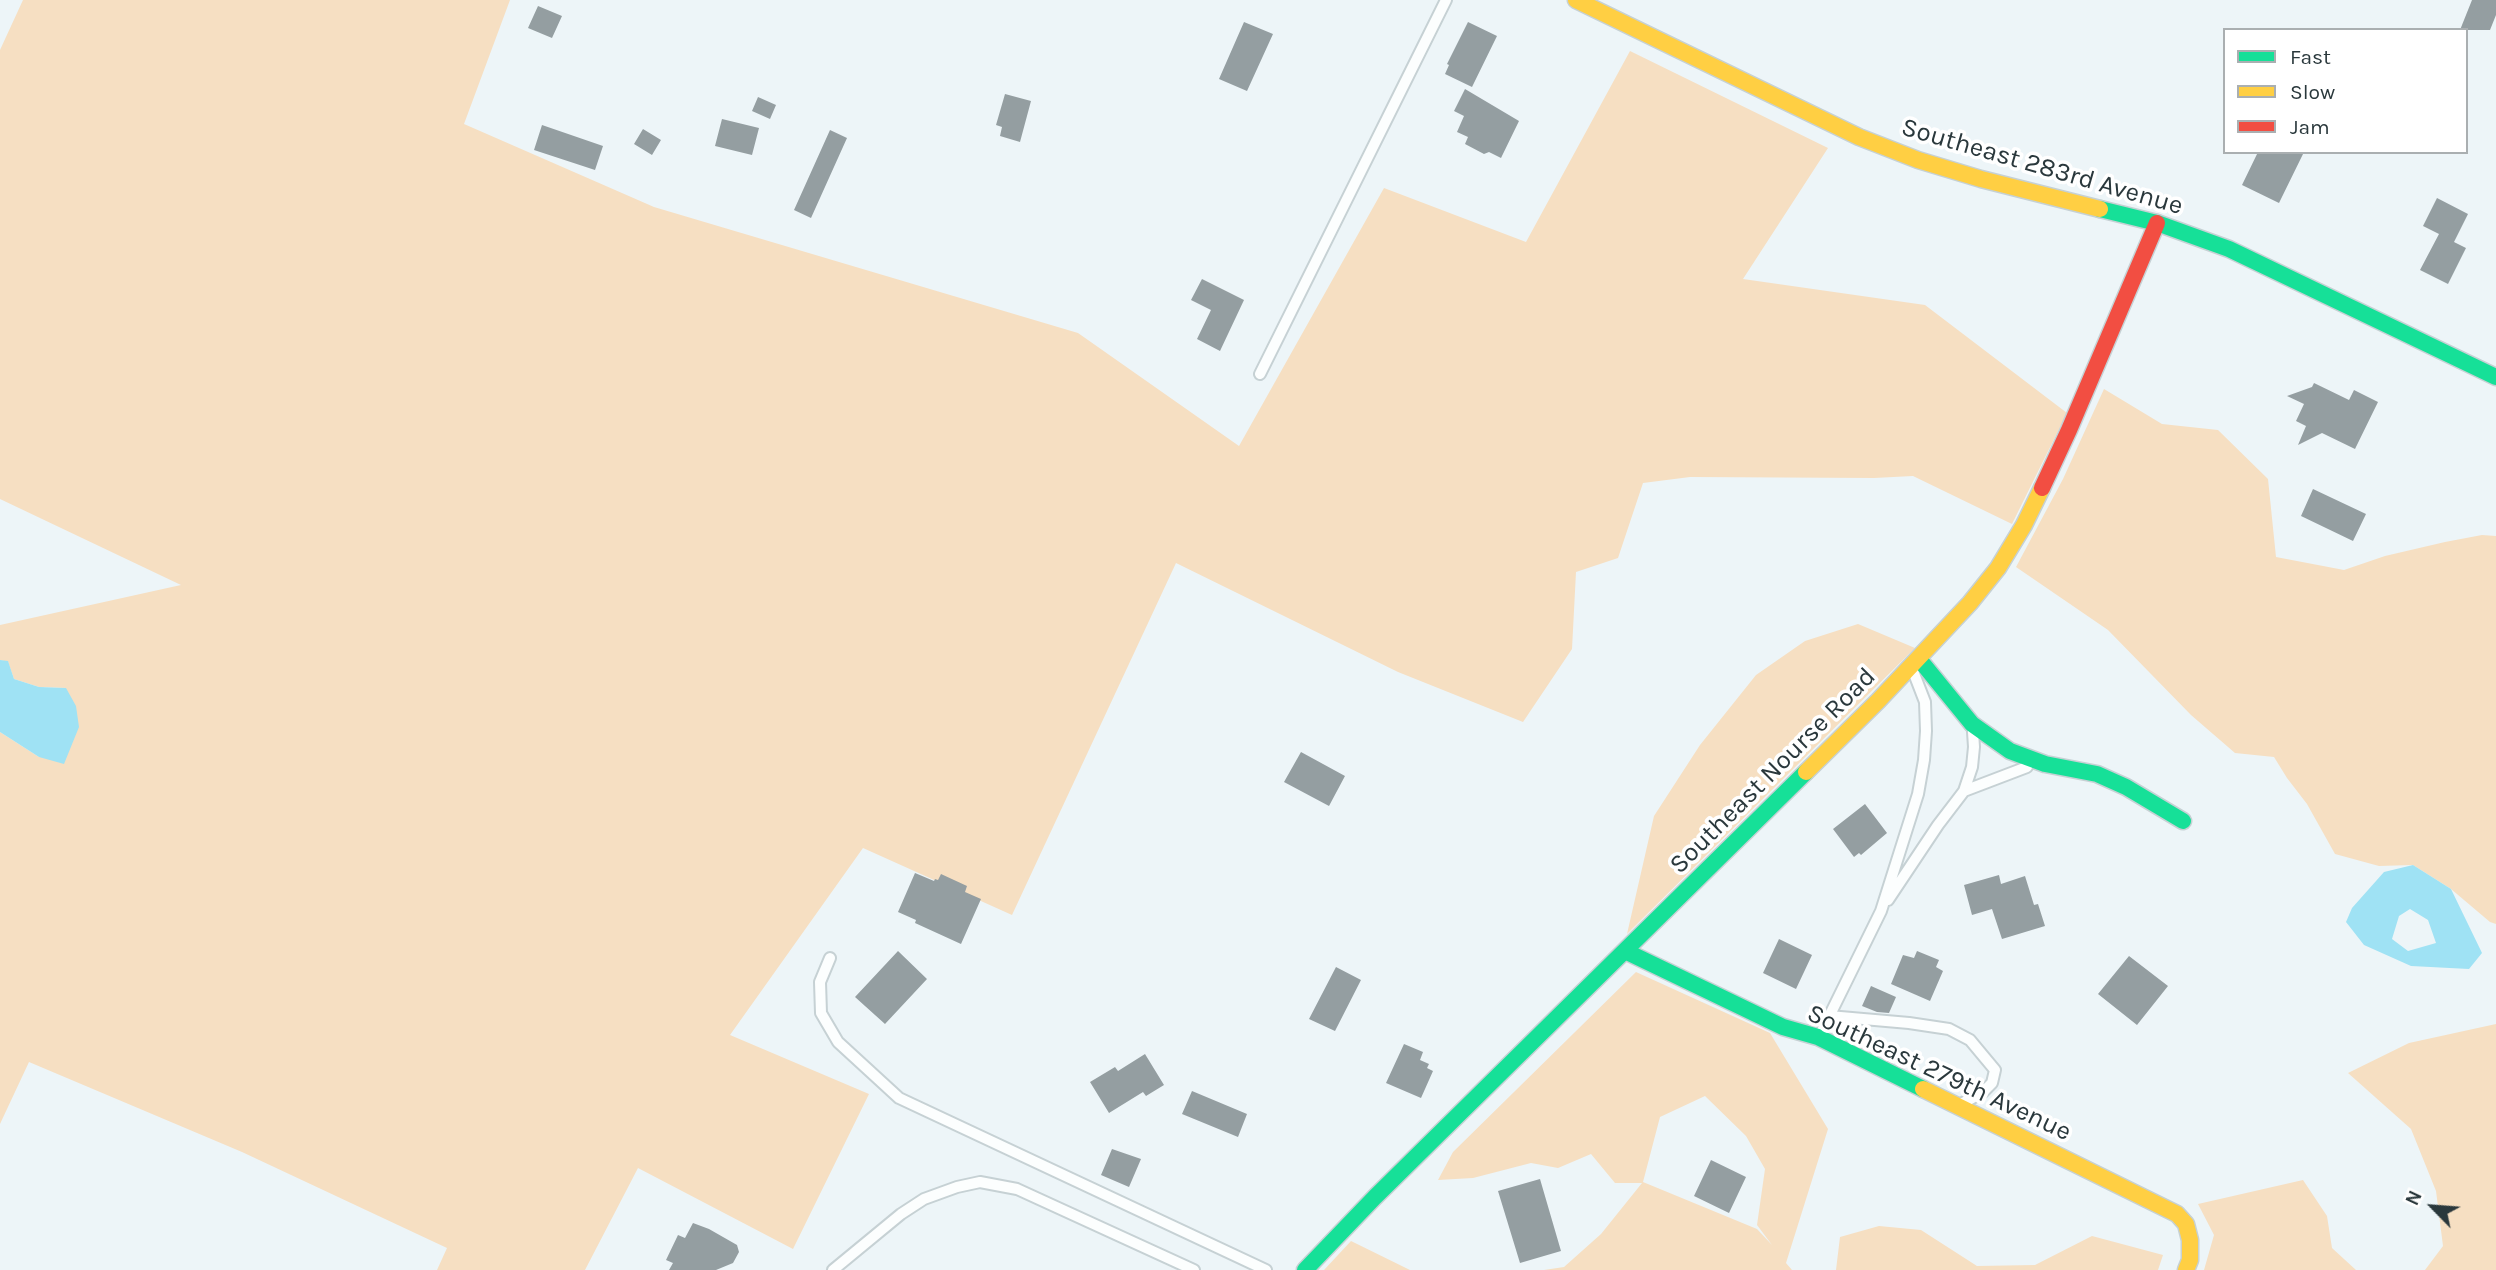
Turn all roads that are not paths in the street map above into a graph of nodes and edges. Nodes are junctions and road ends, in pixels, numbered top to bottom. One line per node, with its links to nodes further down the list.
1 (1446, 0): 4 (lane)
2 (1576, 0): 3 (street, Southeast 283rd Avenue)
3 (2157, 223): 5 (street, Southeast 283rd Avenue); 6 (street, Southeast Nourse Road)
4 (1260, 374)
5 (2496, 377)
6 (1915, 663): 7 (street); 11 (lane); 12 (street, Southeast Nourse Road)
7 (1972, 724): 8 (street); 9 (lane)
8 (2045, 764): 9 (lane); 10 (street)
9 (1964, 791): 11 (lane)
10 (2183, 821)
11 (1881, 911): 14 (lane)
12 (1625, 951): 15 (street, Southeast 279th Avenue); 20 (street, Southeast Nourse Road)
13 (830, 958): 19 (lane)
14 (1829, 1016): 15 (lane); 16 (lane)
15 (1818, 1037): 16 (street, Southeast 279th Avenue)
16 (1957, 1106): 21 (street, Southeast 279th Avenue)
17 (833, 1270): 18 (lane)
18 (1194, 1270)
19 (1266, 1270)
20 (1305, 1270)
21 (2186, 1270)

